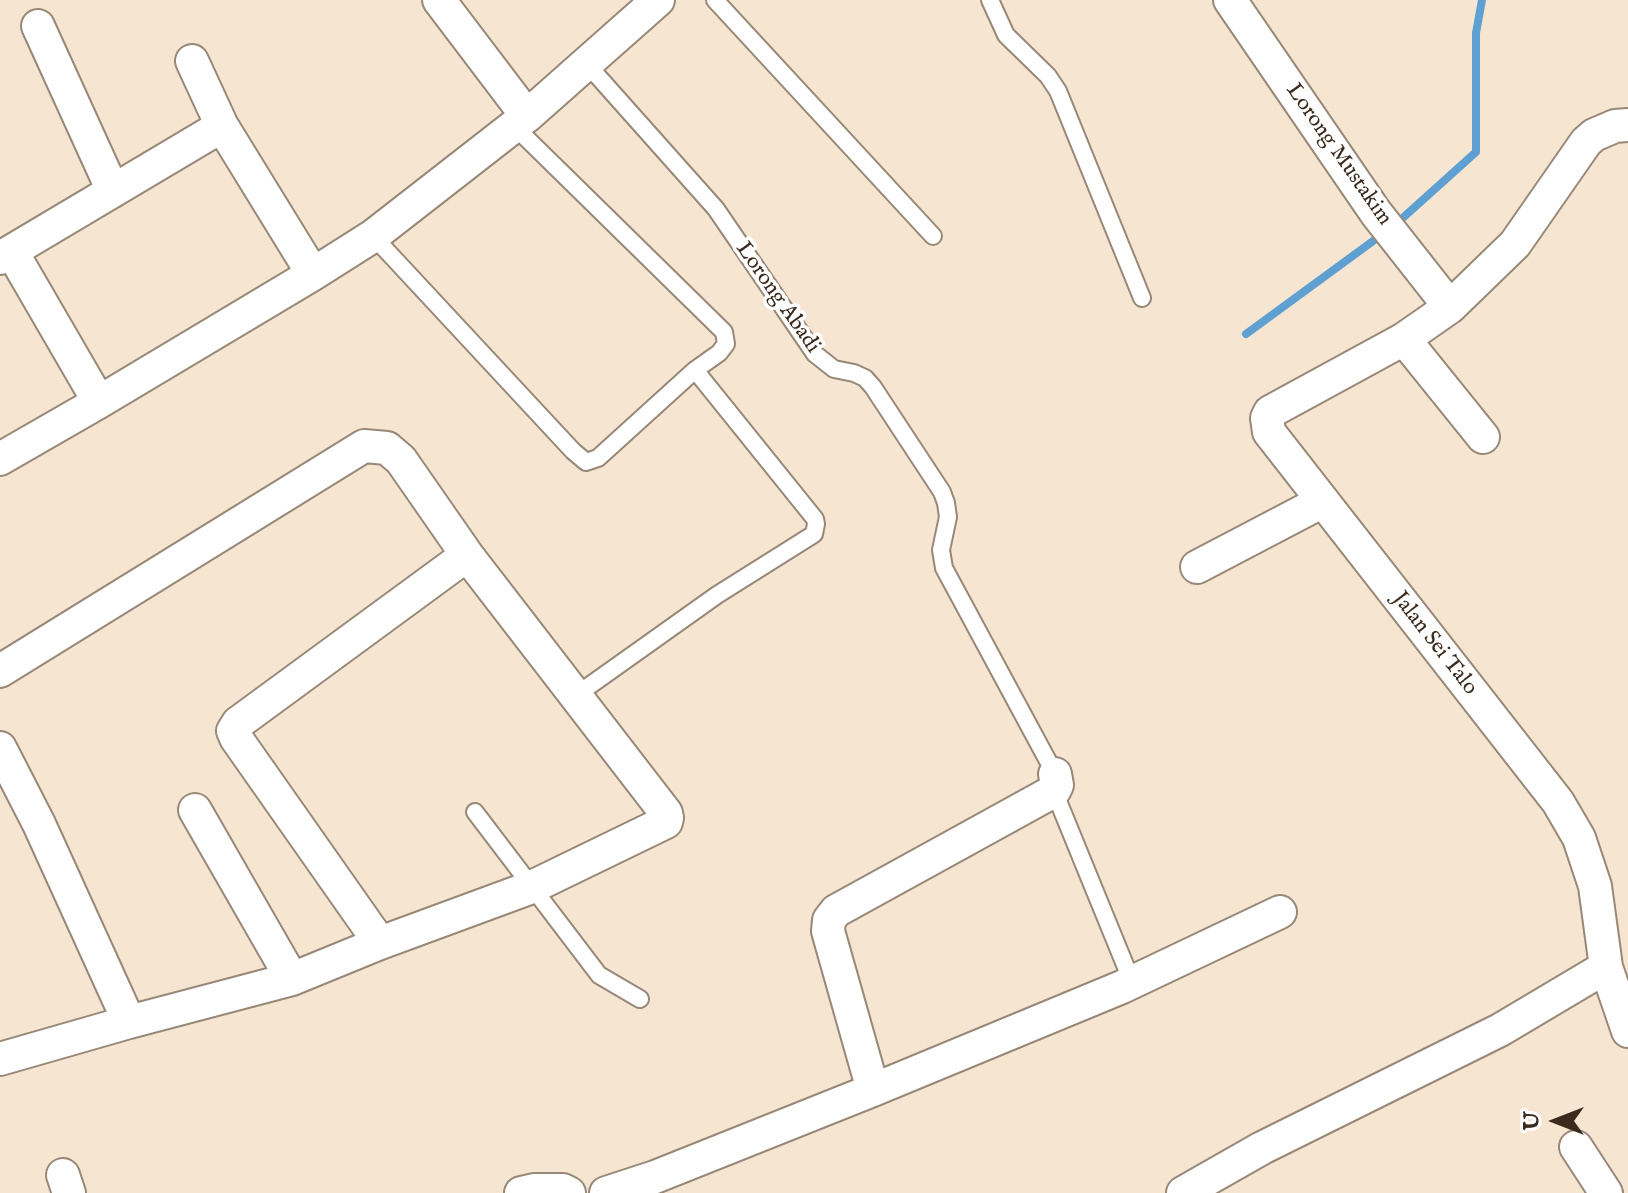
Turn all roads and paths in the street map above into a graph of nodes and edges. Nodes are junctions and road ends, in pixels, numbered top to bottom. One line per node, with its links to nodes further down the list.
1 (439, 0): 9 (street)
2 (658, 0): 8 (street)
3 (715, 0): 14 (lane)
4 (990, 0): 17 (lane)
5 (1230, 0): 18 (street, Lorong Mustakim)
6 (38, 26): 12 (street)
7 (192, 61): 11 (street)
8 (586, 63): 9 (street); 30 (lane, Lorong Abadi)
9 (520, 121): 13 (street); 20 (lane)
10 (1628, 125): 18 (street, Jalan Sei Talo)
11 (222, 126): 12 (street); 16 (street)
12 (113, 191): 15 (street)
13 (373, 236): 16 (street); 20 (lane)
14 (933, 236)
15 (6, 255): 21 (street)
16 (313, 274): 21 (street)
17 (1142, 298)
18 (1450, 307): 19 (street, Jalan Sei Talo)
19 (1404, 339): 22 (street); 24 (street, Jalan Sei Talo)
20 (695, 370): 28 (lane)
21 (99, 402): 23 (street)
22 (1483, 437)
23 (0, 459)
24 (1323, 501): 26 (street); 35 (street, Jalan Sei Talo)
25 (467, 555): 27 (street); 28 (street); 36 (street)
26 (1197, 567)
27 (0, 671)
28 (575, 696): 33 (street)
29 (0, 748): 41 (street)
30 (1054, 783): 39 (lane, Lorong Abadi); 44 (street)
31 (195, 810): 38 (street)
32 (475, 812): 33 (lane)
33 (532, 887): 36 (street); 40 (lane)
34 (1280, 912): 39 (street)
35 (1615, 930): 37 (street, Jalan Sei Talo)
36 (380, 943): 38 (street)
37 (1606, 967): 42 (street, Jalan Sei Talo); 49 (street)
38 (292, 979): 41 (street)
39 (1132, 982): 44 (street)
40 (640, 999)
41 (129, 1022): 43 (street)
42 (1628, 1031)
43 (0, 1059)
44 (873, 1090): 48 (street)
45 (1576, 1147): 50 (street)
46 (521, 1193): 47 (street)
47 (569, 1193)
48 (606, 1193)
49 (1183, 1193)
50 (1606, 1193)

